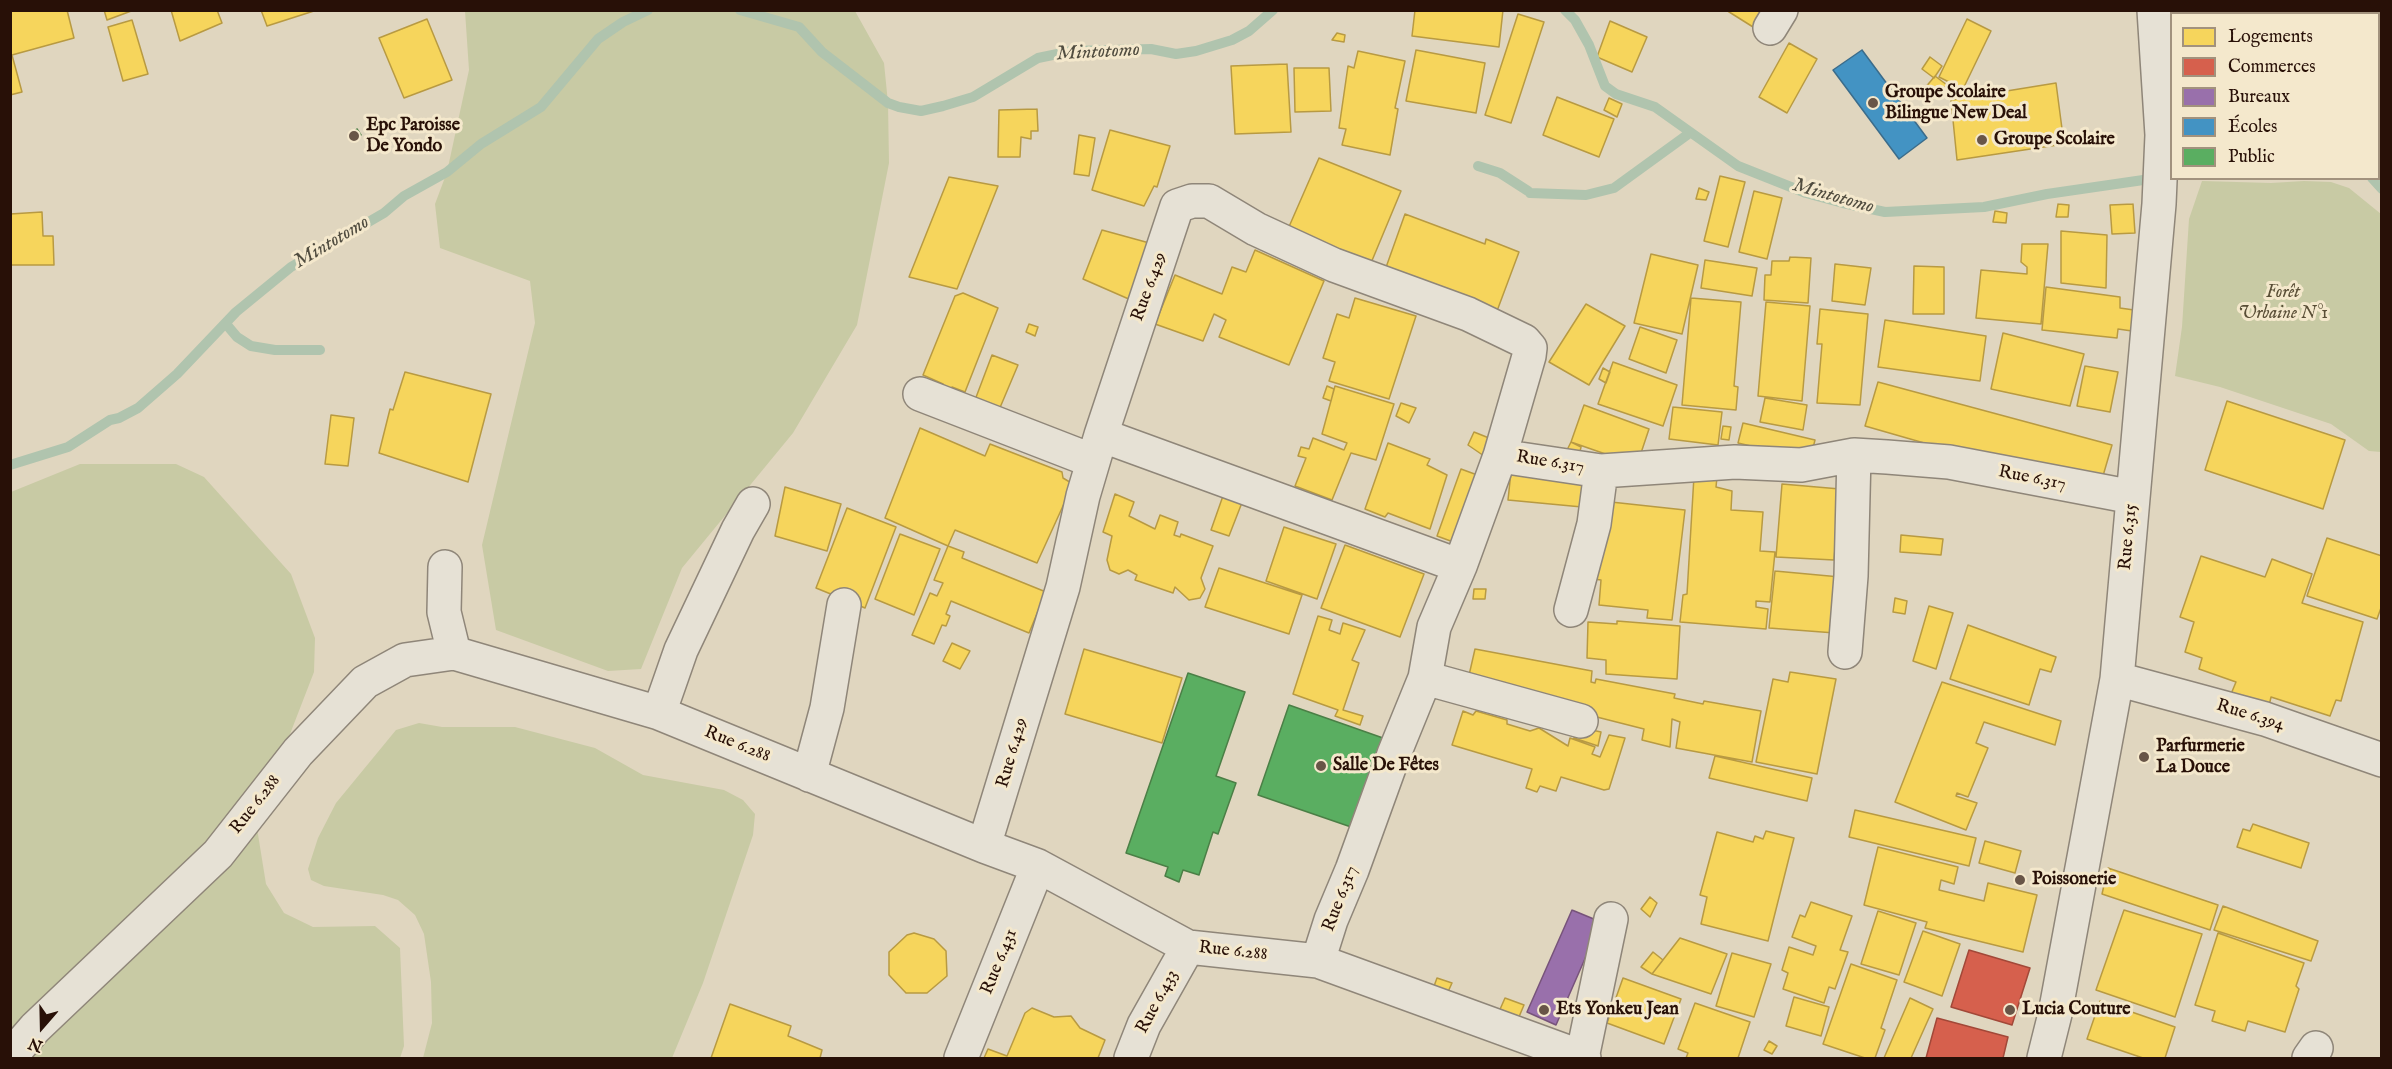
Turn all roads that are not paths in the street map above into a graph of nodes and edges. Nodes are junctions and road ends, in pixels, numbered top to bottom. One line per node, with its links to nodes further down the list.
1 (2154, 10): 7 (street, Rue 6.315)
2 (920, 394): 3 (street)
3 (1097, 448): 5 (street, Rue 6.429); 9 (street); 21 (street, Rue 6.429)
4 (1854, 455): 6 (street, Rue 6.317); 7 (street, Rue 6.317); 13 (street)
5 (1500, 456): 6 (street, Rue 6.317); 9 (street, Rue 6.317)
6 (1601, 471): 12 (street)
7 (2133, 497): 16 (street, Rue 6.315)
8 (753, 504): 17 (street)
9 (1460, 566): 15 (street, Rue 6.317)
10 (445, 567): 14 (street)
11 (844, 605): 20 (street)
12 (1571, 610)
13 (1845, 652)
14 (454, 653): 17 (street, Rue 6.288); 27 (street, Rue 6.288)
15 (1425, 678): 18 (street); 25 (street, Rue 6.317)
16 (2116, 679): 19 (street, Rue 6.394); 31 (street, Rue 6.315)
17 (659, 714): 20 (street, Rue 6.288)
18 (1581, 721)
19 (2382, 760)
20 (809, 775): 21 (street, Rue 6.288)
21 (984, 846): 22 (street, Rue 6.288)
22 (1038, 866): 24 (street, Rue 6.288); 29 (street, Rue 6.431)
23 (1611, 919): 28 (street)
24 (1188, 947): 25 (street, Rue 6.288); 30 (street, Rue 6.433)
25 (1318, 961): 26 (street, Rue 6.288)
26 (1526, 1049): 28 (street, Rue 6.288)
27 (10, 1057)
28 (1583, 1058)
29 (961, 1059)
30 (1131, 1059)
31 (2044, 1059)

